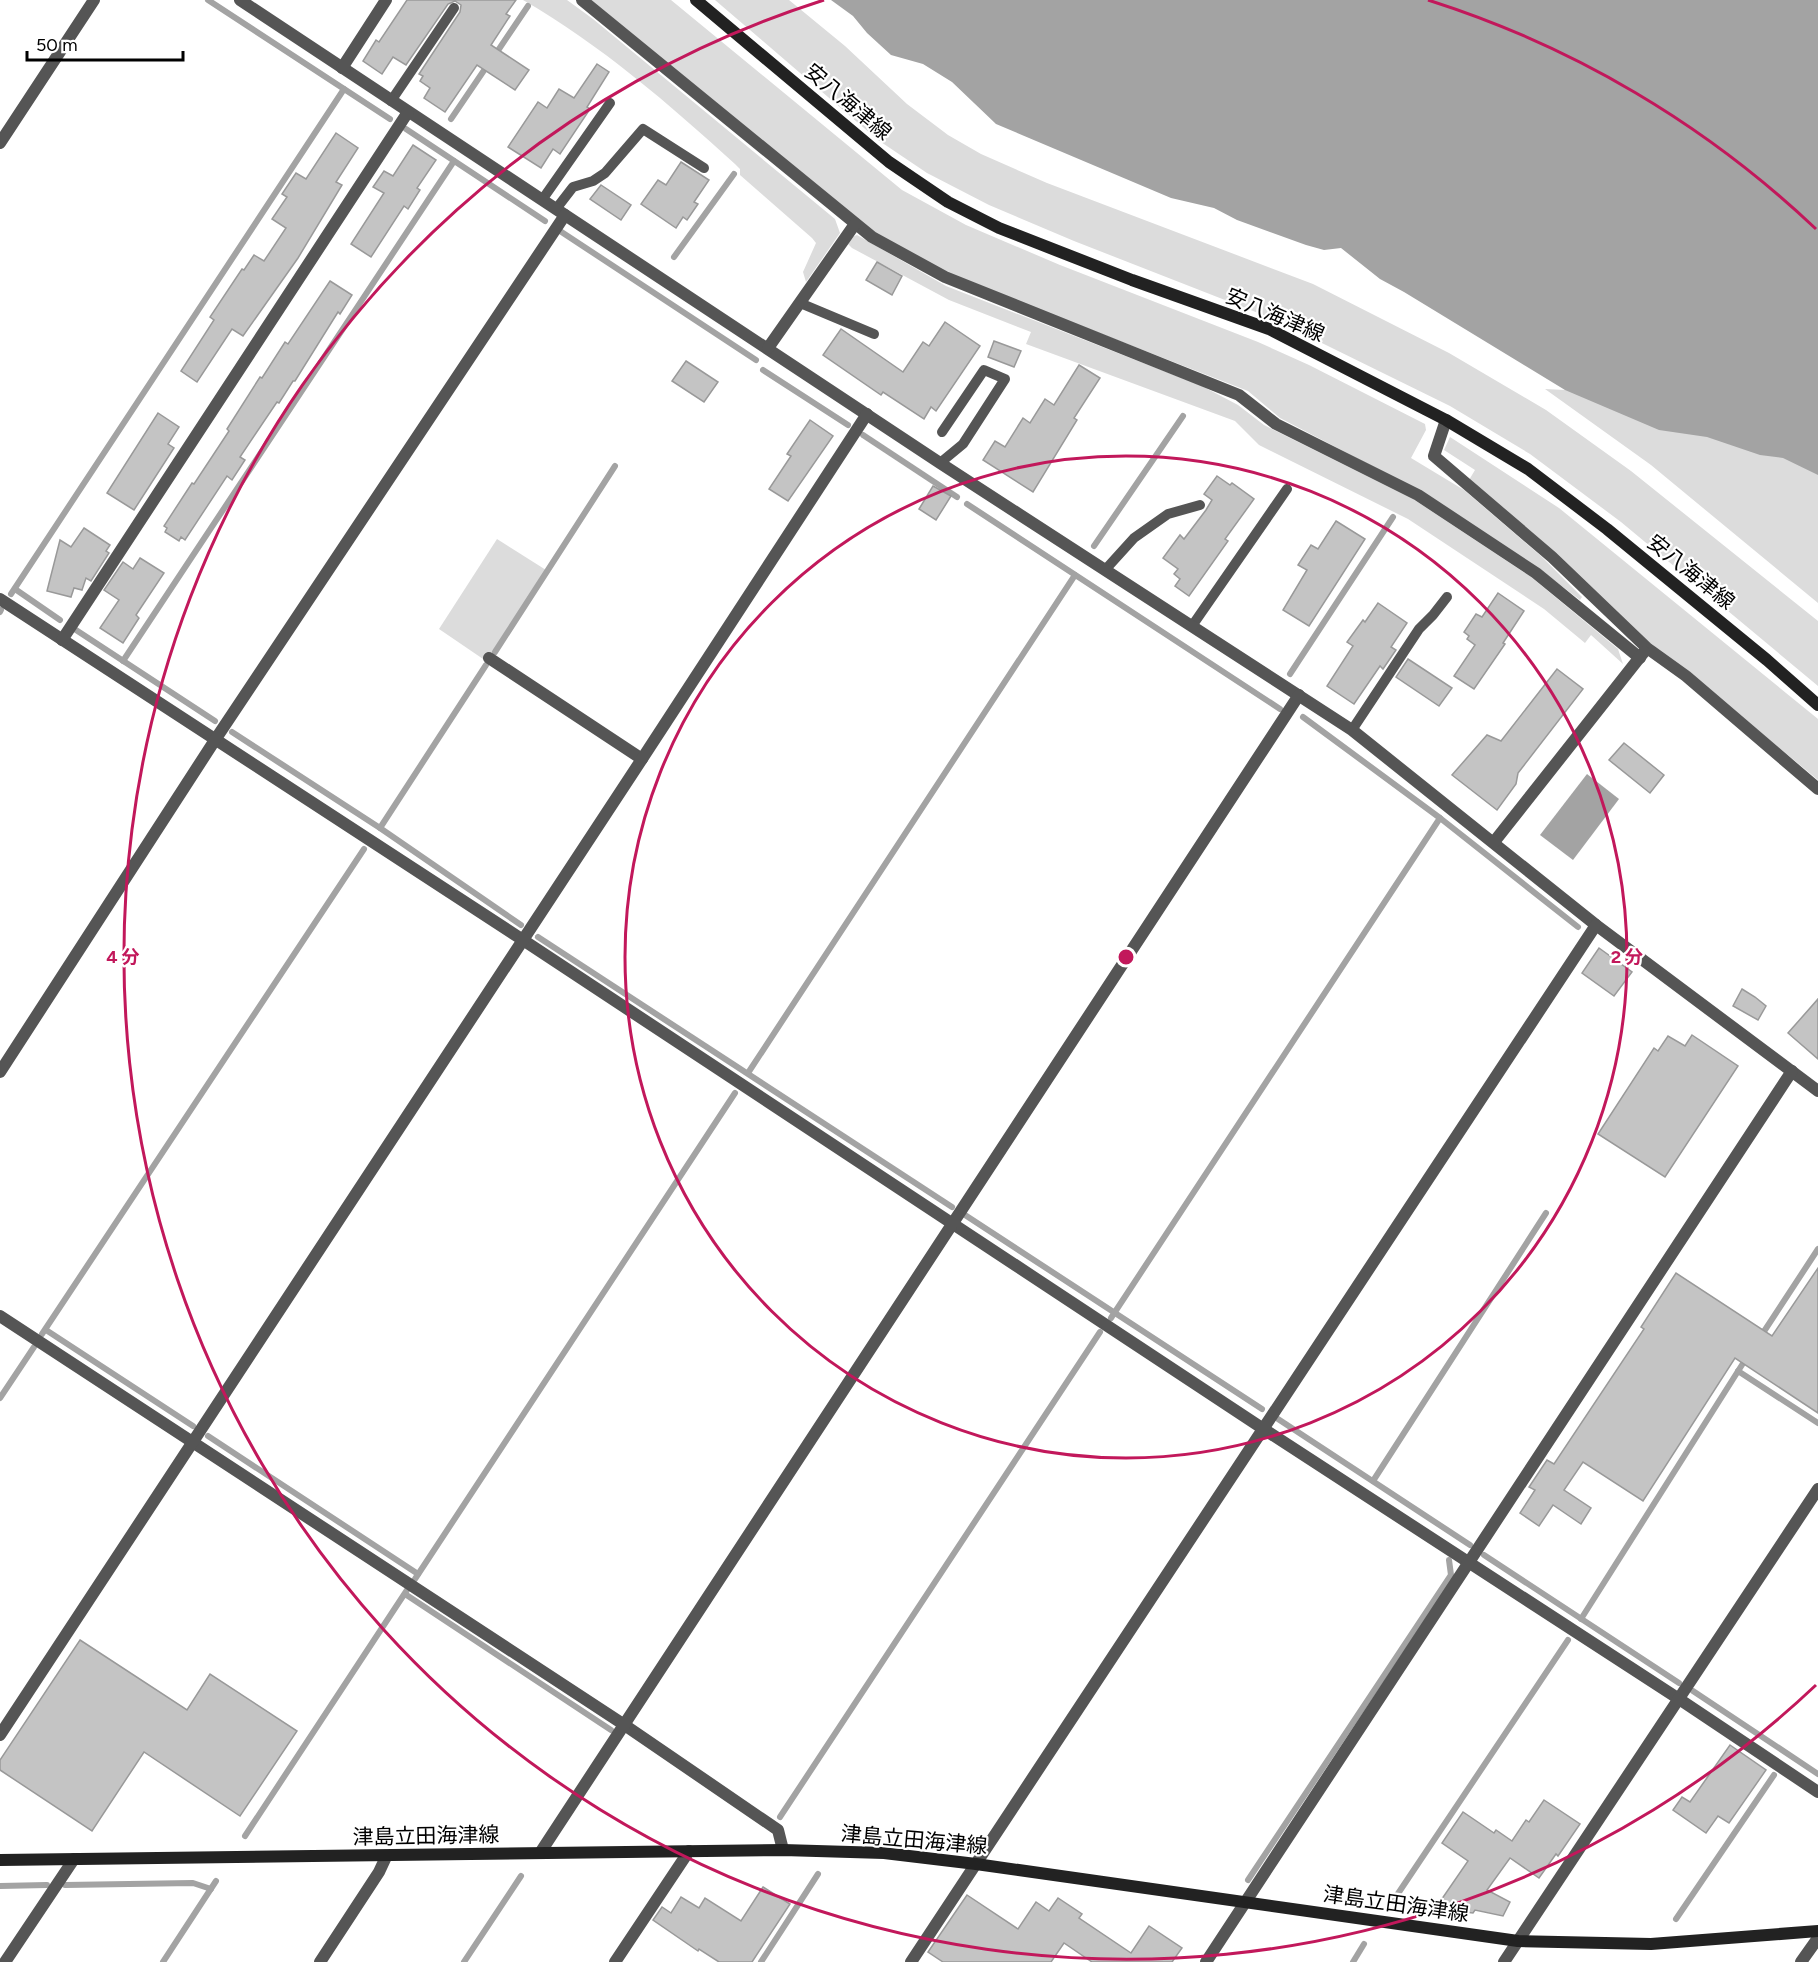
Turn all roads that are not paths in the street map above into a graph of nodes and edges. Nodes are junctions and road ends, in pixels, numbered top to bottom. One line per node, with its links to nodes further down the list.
1 (94, 0): 11 (street)
2 (240, 0): 7 (street)
3 (386, 0): 7 (street)
4 (582, 0): 15 (street)
5 (696, 0): 20 (main road, 安八海津線)
6 (454, 8): 8 (lane)
7 (342, 68): 8 (street)
8 (391, 101): 10 (street)
9 (610, 103): 13 (lane)
10 (408, 112): 13 (street); 29 (street)
11 (0, 143)
12 (704, 168): 14 (lane)
13 (542, 200): 14 (street)
14 (560, 212): 18 (street); 35 (street)
15 (855, 224): 16 (street); 30 (street)
16 (800, 303): 17 (lane); 18 (street)
17 (874, 334)
18 (768, 348): 19 (street)
19 (867, 414): 22 (street); 36 (street)
20 (1446, 420): 30 (street); 33 (main road, 安八海津線)
21 (942, 432): 22 (lane)
22 (940, 464): 25 (street)
23 (1287, 489): 28 (lane)
24 (1200, 505): 25 (lane)
25 (1105, 570): 28 (street)
26 (1447, 597): 34 (lane)
27 (0, 599): 29 (street)
28 (1191, 626): 32 (street)
29 (62, 640): 35 (street)
30 (1644, 653): 37 (street); 38 (street)
31 (489, 658): 36 (street)
32 (1299, 695): 34 (street); 44 (street)
33 (1818, 705)
34 (1352, 730): 38 (street)
35 (215, 740): 40 (street); 42 (street)
36 (642, 759): 40 (street)
37 (1818, 789)
38 (1494, 842): 39 (street)
39 (1596, 925): 41 (street); 46 (street)
40 (523, 940): 44 (street); 47 (street)
41 (1792, 1071): 43 (street); 49 (street)
42 (0, 1072)
43 (1818, 1091)
44 (952, 1223): 46 (street); 51 (street)
45 (0, 1316): 47 (street)
46 (1262, 1428): 49 (street); 60 (street)
47 (192, 1443): 51 (street); 52 (street)
48 (1818, 1489): 50 (street)
49 (1470, 1563): 50 (street); 61 (street)
50 (1679, 1699): 53 (street); 64 (street)
51 (623, 1724): 54 (street); 56 (street)
52 (0, 1736)
53 (1818, 1792)
54 (783, 1850): 55 (main road, 津島立田海津線); 60 (main road, 津島立田海津線)
55 (689, 1851): 56 (main road, 津島立田海津線); 67 (street)
56 (540, 1853): 57 (main road, 津島立田海津線)
57 (386, 1857): 58 (main road, 津島立田海津線); 66 (street)
58 (74, 1859): 59 (main road, 津島立田海津線); 65 (street)
59 (0, 1860)
60 (975, 1864): 61 (main road, 津島立田海津線); 68 (street)
61 (1245, 1902): 64 (main road, 津島立田海津線); 69 (street)
62 (1818, 1931): 64 (main road, 津島立田海津線)
63 (1818, 1938): 71 (street)
64 (1518, 1941): 70 (street)
65 (5, 1962)
66 (320, 1962)
67 (615, 1962)
68 (911, 1962)
69 (1206, 1962)
70 (1504, 1962)
71 (1802, 1962)

